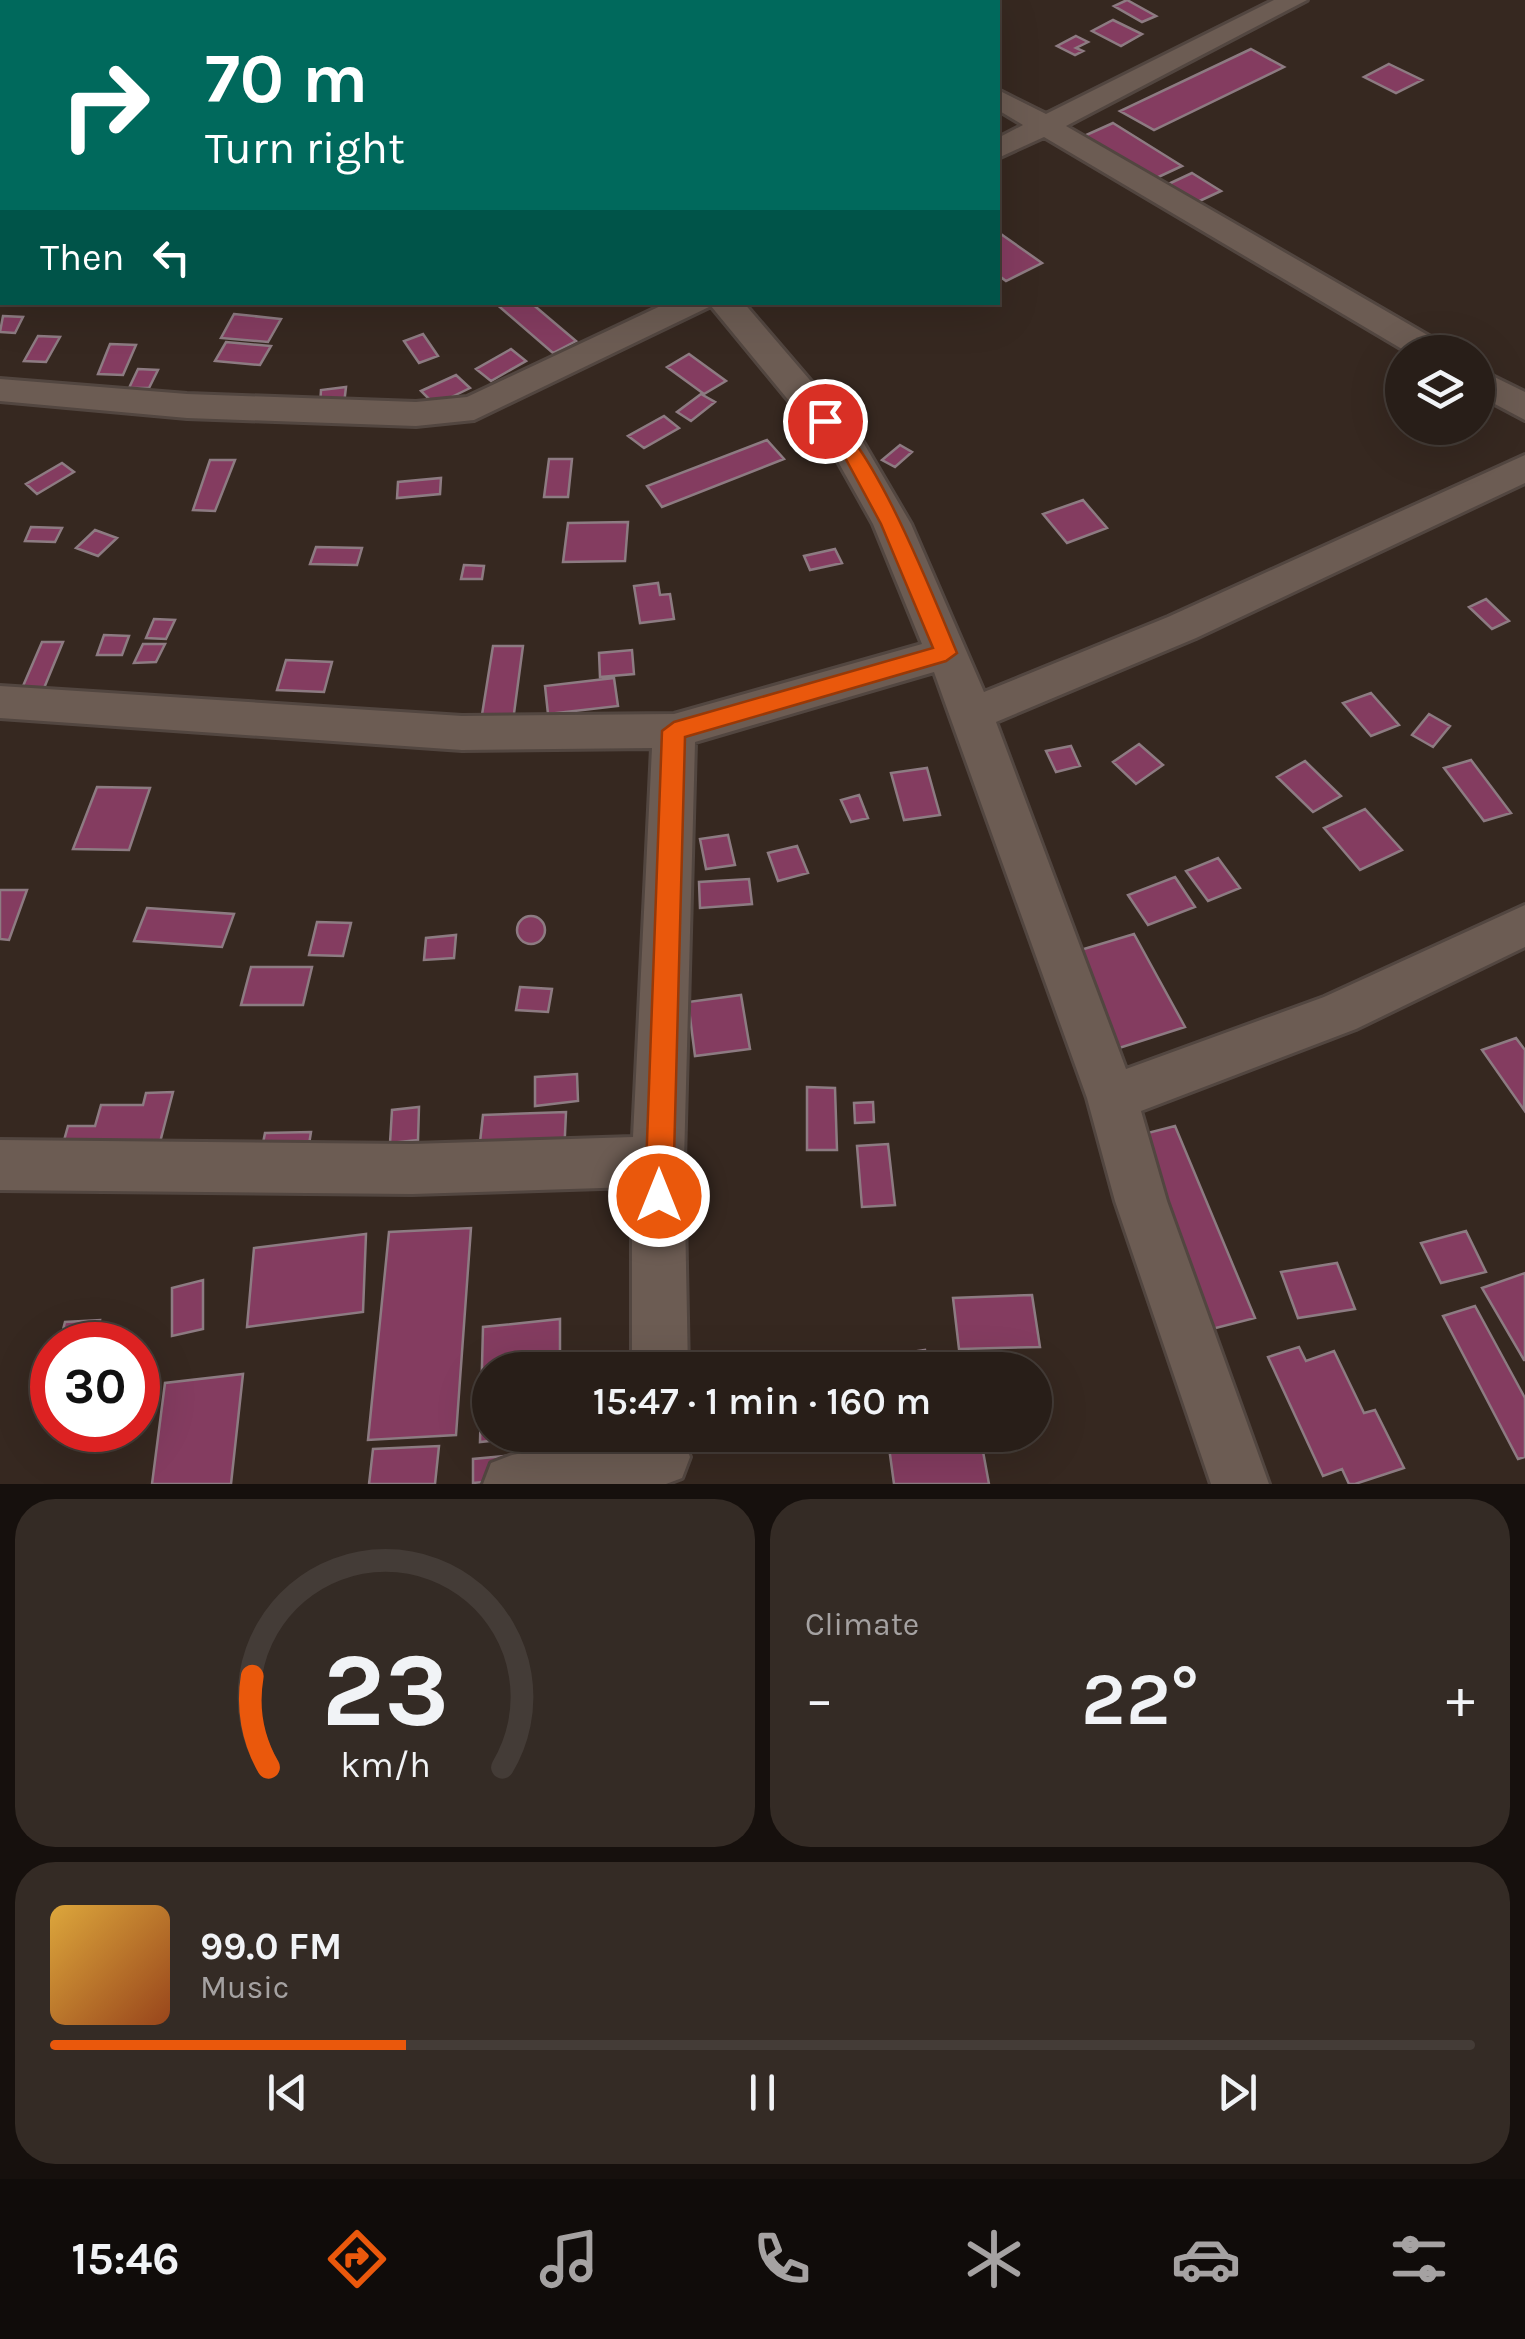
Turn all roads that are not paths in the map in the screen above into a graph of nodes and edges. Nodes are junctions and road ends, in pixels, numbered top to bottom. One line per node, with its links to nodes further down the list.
1 (1294, 0): 3 (street)
2 (1000, 99): 3 (street)
3 (1046, 125): 4 (street); 7 (street)
4 (1000, 149)
5 (691, 305): 8 (street)
6 (728, 305): 12 (street)
7 (1402, 335)
8 (0, 390)
9 (1495, 390): 10 (street)
10 (1525, 408)
11 (1525, 468): 14 (street)
12 (946, 653): 14 (street); 15 (street)
13 (0, 702): 15 (street)
14 (972, 714): 17 (street)
15 (674, 731): 18 (street)
16 (1525, 925): 17 (street)
17 (1112, 1098): 23 (street)
18 (658, 1161): 19 (street); 20 (street)
19 (0, 1165)
20 (660, 1352)
21 (662, 1459): 22 (street)
22 (512, 1484)
23 (1240, 1484)

